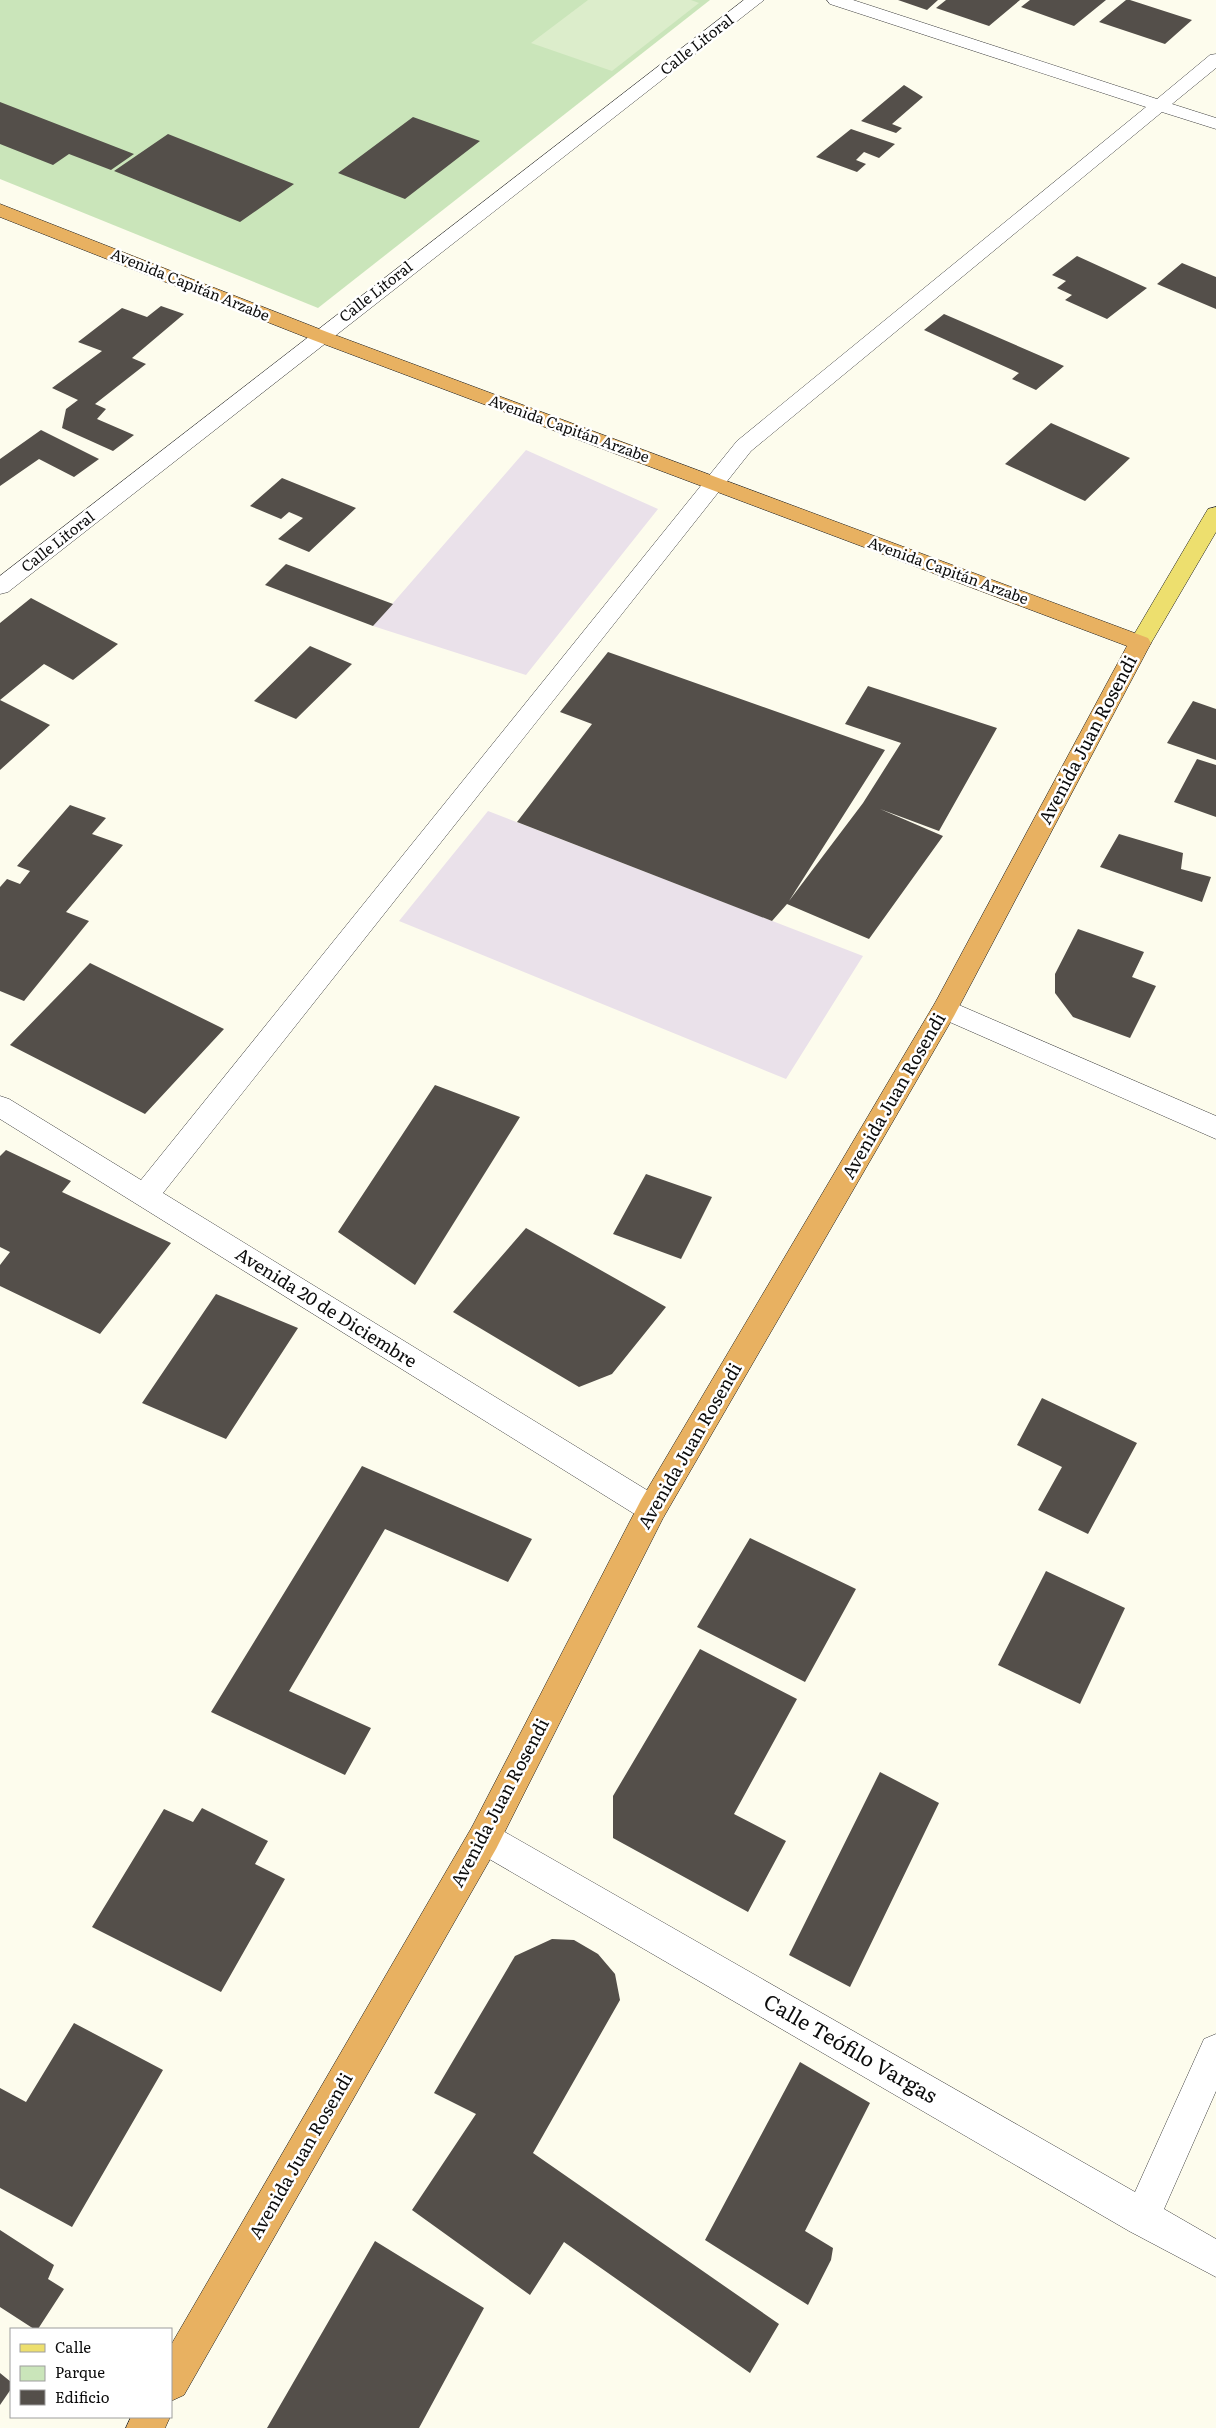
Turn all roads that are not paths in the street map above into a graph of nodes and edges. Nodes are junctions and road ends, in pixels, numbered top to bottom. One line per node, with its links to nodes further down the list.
1 (755, 0): 7 (street, Calle Litoral)
2 (836, 0): 4 (street)
3 (1216, 59): 4 (street)
4 (1161, 106): 5 (street); 8 (street)
5 (1216, 124)
6 (0, 210): 7 (highway, Avenida Capitán Arzabe)
7 (320, 336): 8 (highway, Avenida Capitán Arzabe); 10 (street, Calle Litoral)
8 (714, 484): 11 (highway, Avenida Capitán Arzabe); 15 (street)
9 (1216, 514): 11 (main road, Avenida Juan Rosendi)
10 (0, 587)
11 (1140, 643): 12 (highway, Avenida Juan Rosendi)
12 (945, 1009): 14 (street); 16 (highway, Avenida Juan Rosendi)
13 (0, 1106): 15 (street, Avenida 20 de Diciembre)
14 (1216, 1128)
15 (144, 1196): 16 (street, Avenida 20 de Diciembre)
16 (652, 1509): 17 (highway, Avenida Juan Rosendi)
17 (484, 1838): 19 (street, Calle Teófilo Vargas); 21 (highway, Avenida Juan Rosendi)
18 (1216, 2051): 19 (street)
19 (1142, 2218): 20 (street, Calle Teófilo Vargas)
20 (1216, 2259)
21 (172, 2380)

